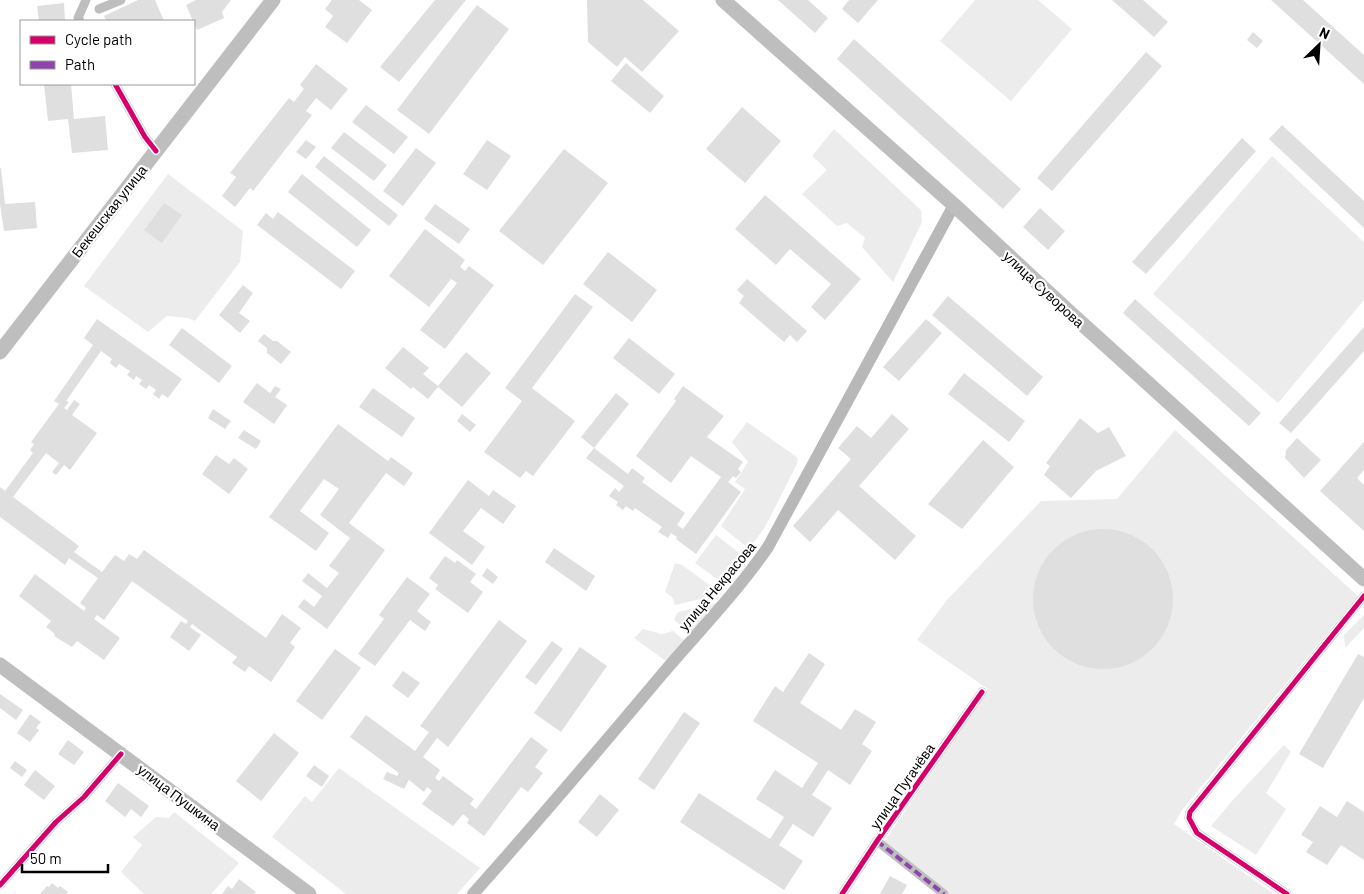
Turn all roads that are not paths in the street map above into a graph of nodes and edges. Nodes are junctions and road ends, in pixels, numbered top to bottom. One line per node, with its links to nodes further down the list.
1 (86, 0): 6 (street)
2 (121, 0): 5 (street)
3 (273, 0): 8 (main road, Бекешская улица)
4 (724, 0): 9 (main road, улица Суворова)
5 (99, 9)
6 (79, 20)
7 (116, 85): 8 (street)
8 (156, 151): 10 (main road, Бекешская улица)
9 (954, 205): 11 (main road, улица Суворова); 19 (main road, улица Некрасова)
10 (0, 352)
11 (1364, 579)
12 (1364, 596): 22 (street)
13 (0, 665): 15 (main road, улица Пушкина)
14 (982, 692): 16 (street, улица Пугачёва)
15 (121, 754): 17 (street); 18 (main road, улица Пушкина)
16 (876, 841): 20 (street, улица Пугачёва); 21 (street)
17 (0, 885)
18 (309, 894)
19 (473, 894)
20 (842, 894)
21 (944, 894)
22 (1287, 894)

